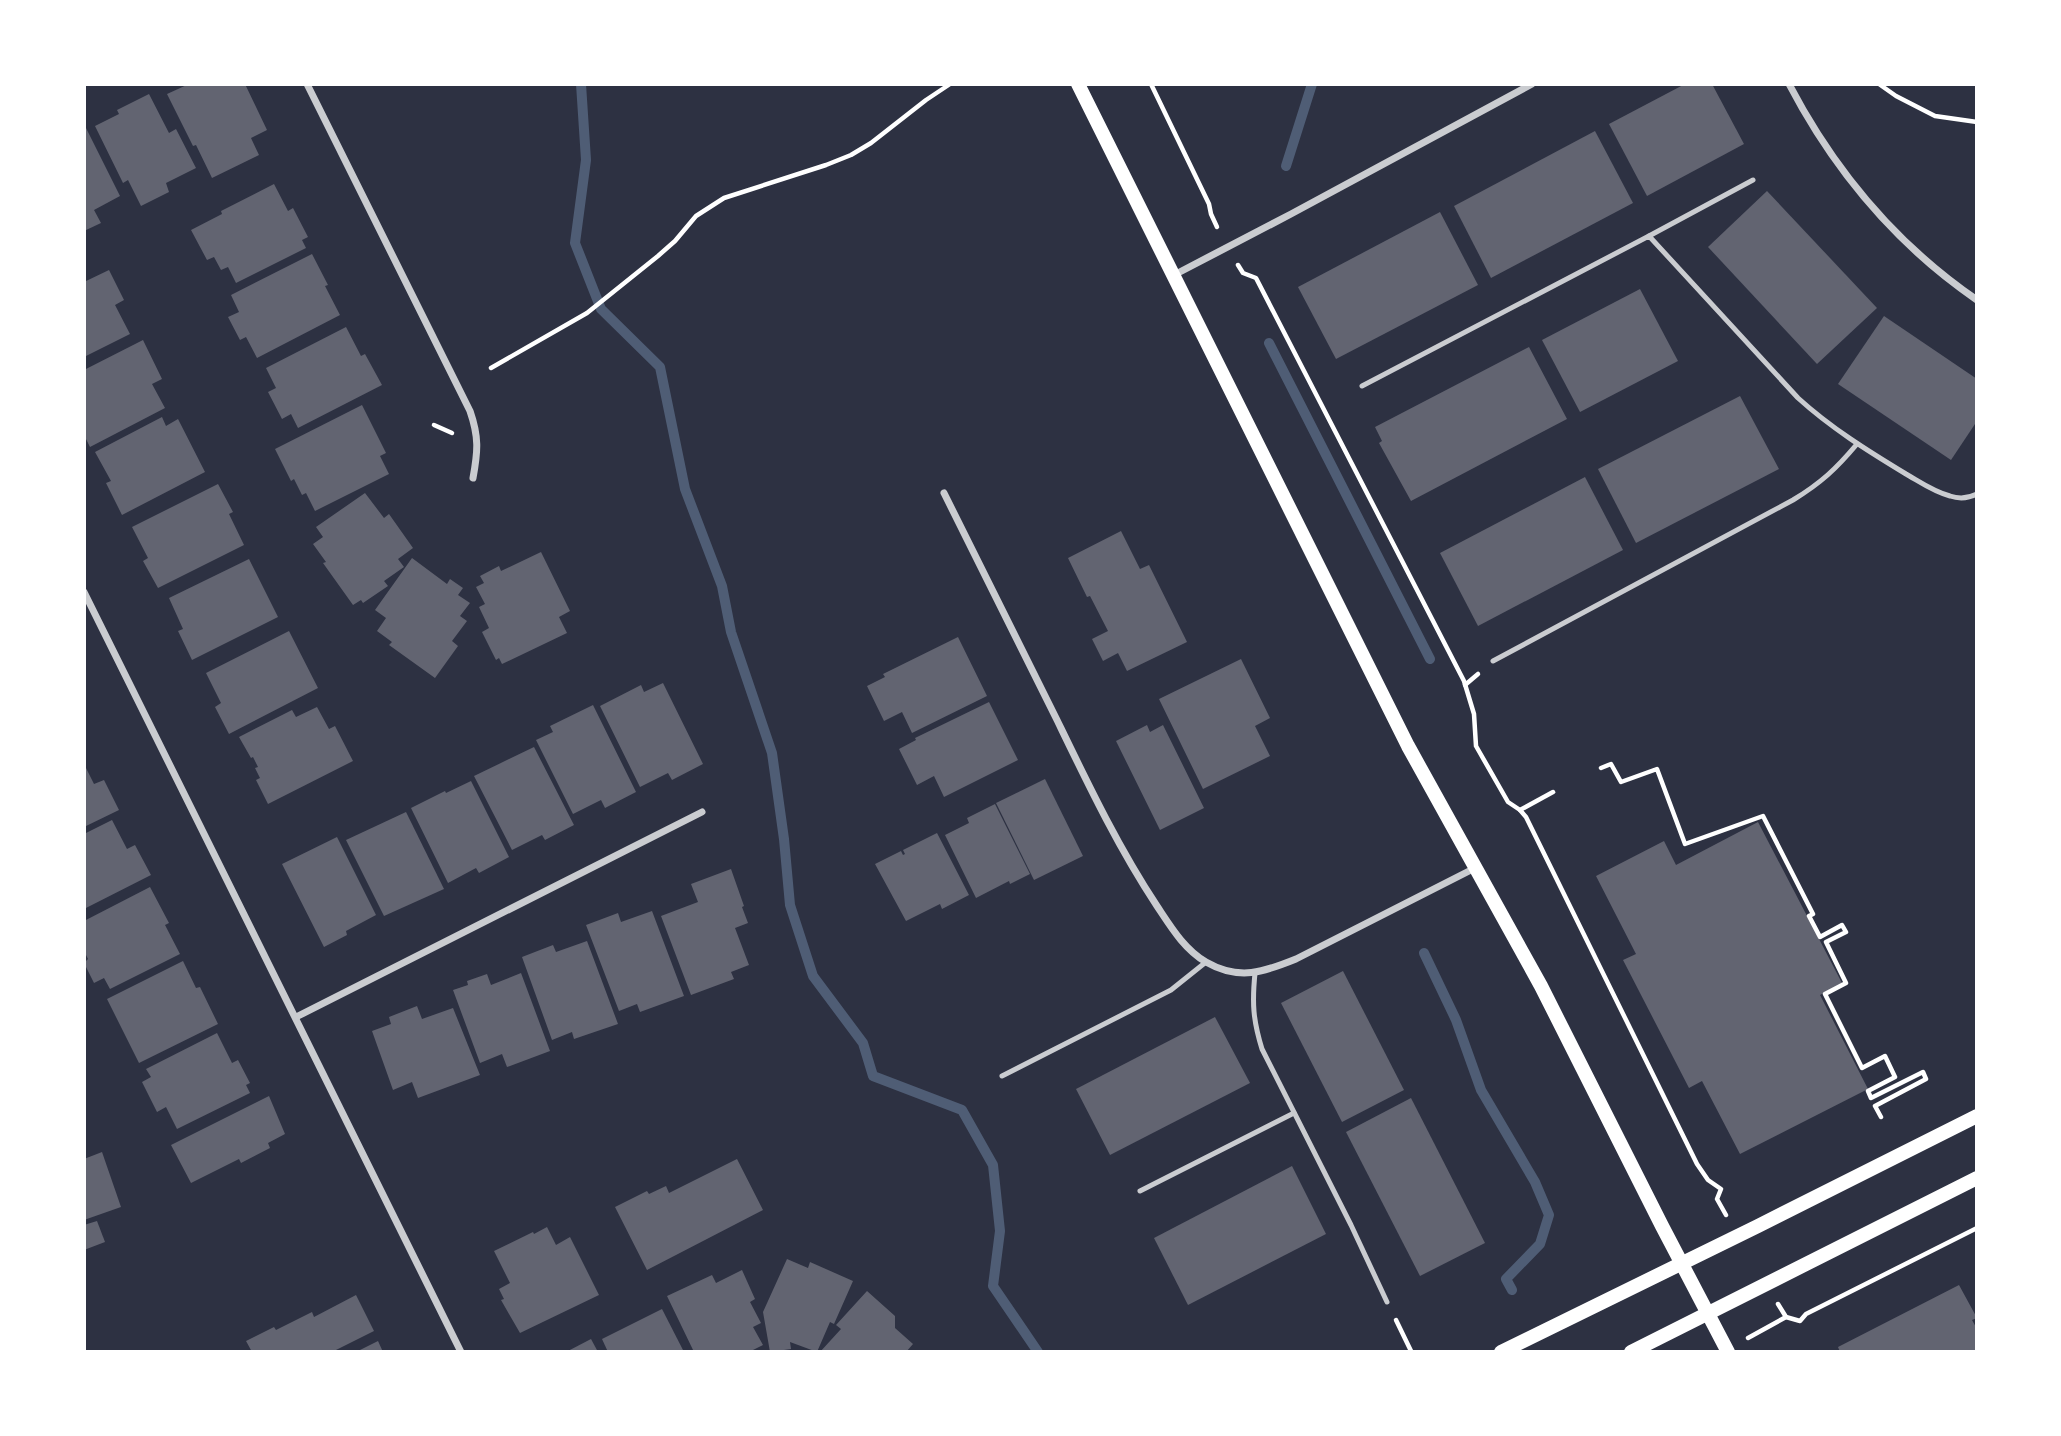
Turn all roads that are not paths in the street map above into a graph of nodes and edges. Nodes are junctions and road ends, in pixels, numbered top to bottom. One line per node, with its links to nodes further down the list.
1 (307, 84): 11 (street)
2 (1078, 84): 7 (main road)
3 (1532, 84): 7 (street)
4 (1789, 84): 8 (street)
5 (1753, 180): 6 (lane)
6 (1649, 236): 9 (lane); 10 (lane)
7 (1174, 275): 17 (main road)
8 (1977, 300)
9 (1362, 386)
10 (1857, 444): 13 (lane); 15 (lane)
11 (474, 478)
12 (944, 493): 18 (street)
13 (1977, 494)
14 (84, 592): 20 (street)
15 (1493, 661)
16 (702, 812): 20 (street)
17 (1476, 868): 19 (street); 26 (main road)
18 (1206, 962): 19 (street); 21 (lane)
19 (1255, 973): 22 (lane)
20 (296, 1017): 30 (street)
21 (1002, 1076)
22 (1294, 1113): 25 (lane); 27 (lane)
23 (1977, 1116): 26 (main road)
24 (1977, 1178): 28 (main road)
25 (1140, 1191)
26 (1681, 1263): 28 (main road); 31 (main road)
27 (1387, 1302)
28 (1708, 1314): 29 (main road); 32 (main road)
29 (1727, 1351)
30 (461, 1352)
31 (1501, 1352)
32 (1631, 1352)

